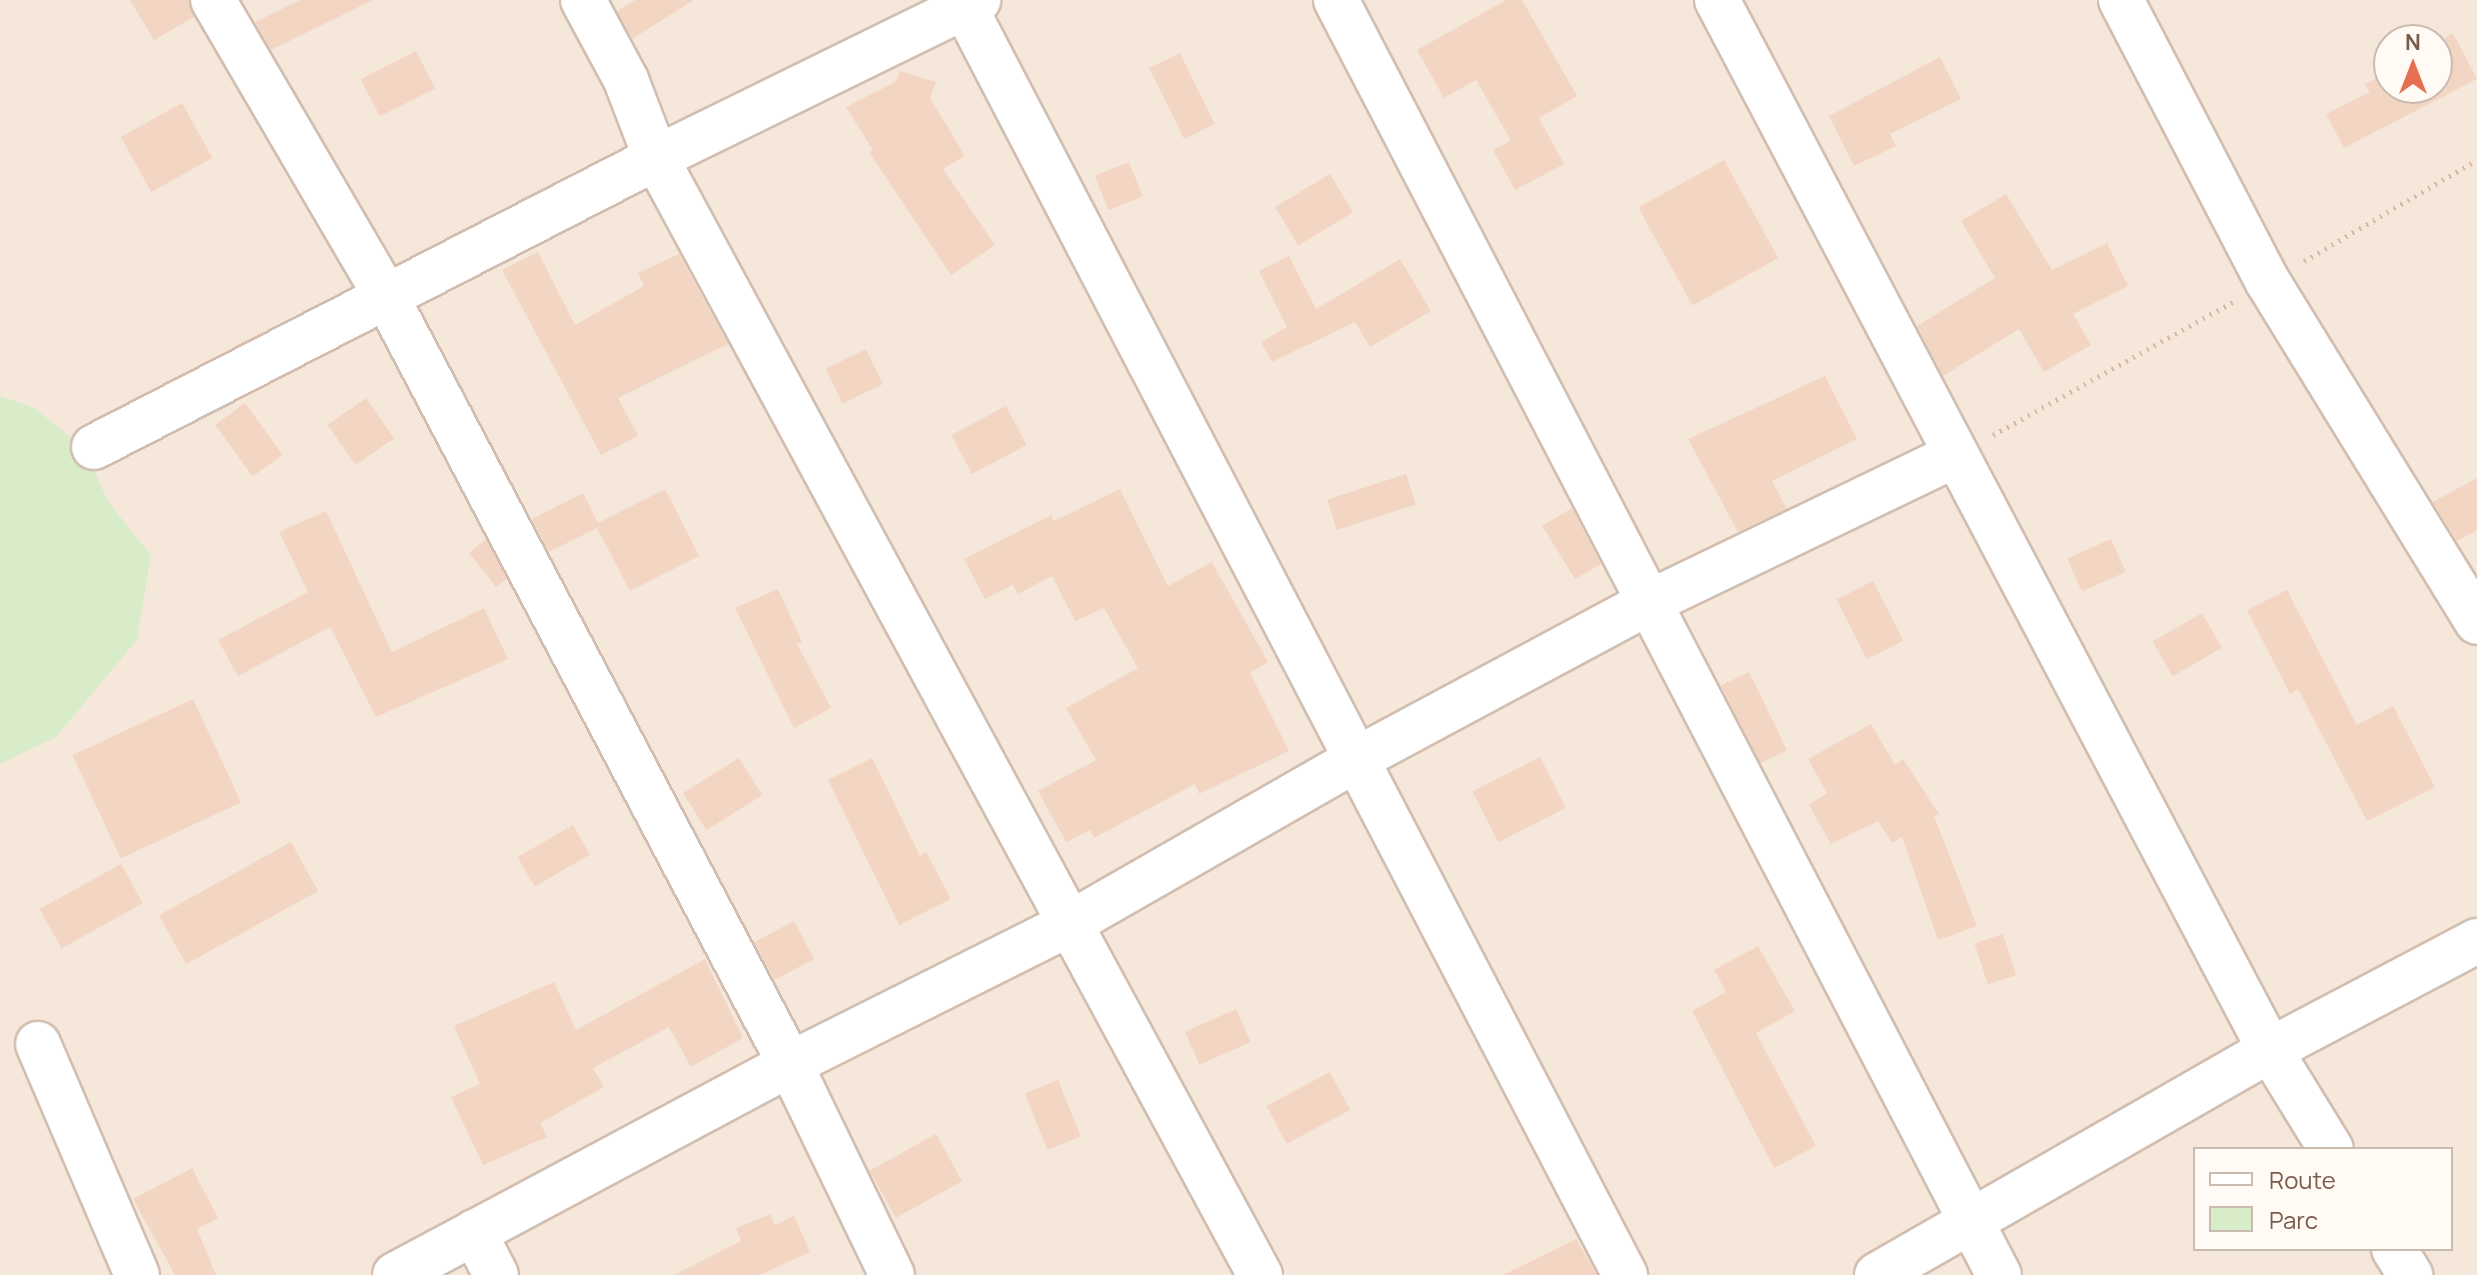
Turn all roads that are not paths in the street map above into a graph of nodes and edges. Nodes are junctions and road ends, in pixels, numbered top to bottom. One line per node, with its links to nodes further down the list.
1 (213, 0): 8 (street)
2 (583, 0): 7 (street)
3 (1336, 0): 11 (street)
4 (1717, 0): 10 (street)
5 (2121, 0): 12 (street)
6 (968, 2): 7 (street); 13 (street)
7 (656, 158): 8 (street); 14 (street)
8 (386, 296): 9 (street); 18 (street)
9 (94, 447)
10 (1954, 456): 11 (street); 17 (street)
11 (1650, 602): 13 (street); 20 (street)
12 (2477, 622)
13 (1357, 759): 14 (street); 28 (street)
14 (1069, 924): 18 (street); 27 (street)
15 (2477, 941): 17 (street)
16 (38, 1044): 23 (street)
17 (2270, 1050): 19 (street); 20 (street)
18 (790, 1064): 21 (street); 26 (street)
19 (2330, 1147)
20 (1970, 1223): 29 (street); 30 (street)
21 (474, 1232): 24 (street); 25 (street)
22 (2395, 1251): 31 (street)
23 (137, 1275)
24 (395, 1275)
25 (496, 1275)
26 (892, 1275)
27 (1260, 1275)
28 (1625, 1275)
29 (1877, 1275)
30 (1999, 1275)
31 (2410, 1275)

